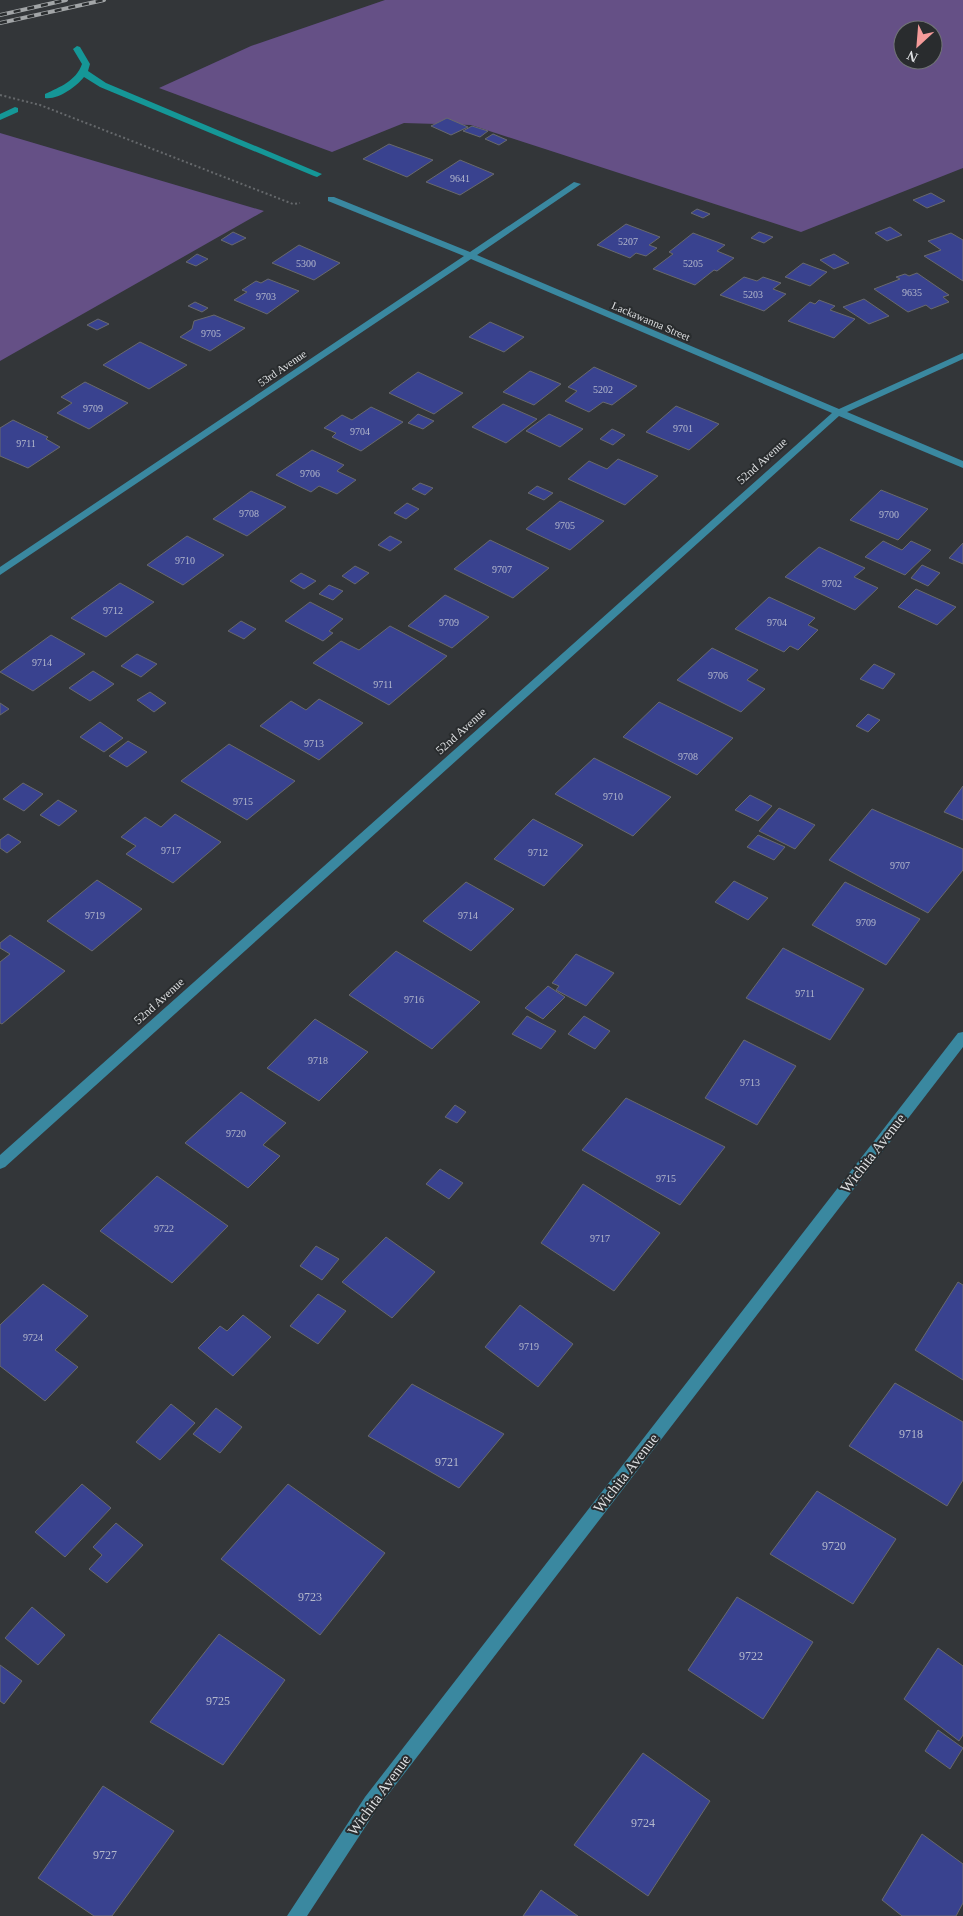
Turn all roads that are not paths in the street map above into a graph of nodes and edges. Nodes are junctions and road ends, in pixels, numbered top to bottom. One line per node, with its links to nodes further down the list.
1 (576, 184): 3 (street, 53rd Avenue)
2 (331, 199): 3 (street, Lackawanna Street)
3 (469, 255): 5 (street, Lackawanna Street); 7 (street, 53rd Avenue)
4 (963, 356): 5 (street, 52nd Avenue)
5 (837, 413): 6 (street, Lackawanna Street); 9 (street, 52nd Avenue)
6 (963, 465)
7 (0, 572)
8 (963, 1036): 10 (street, Wichita Avenue)
9 (0, 1163)
10 (296, 1916)

